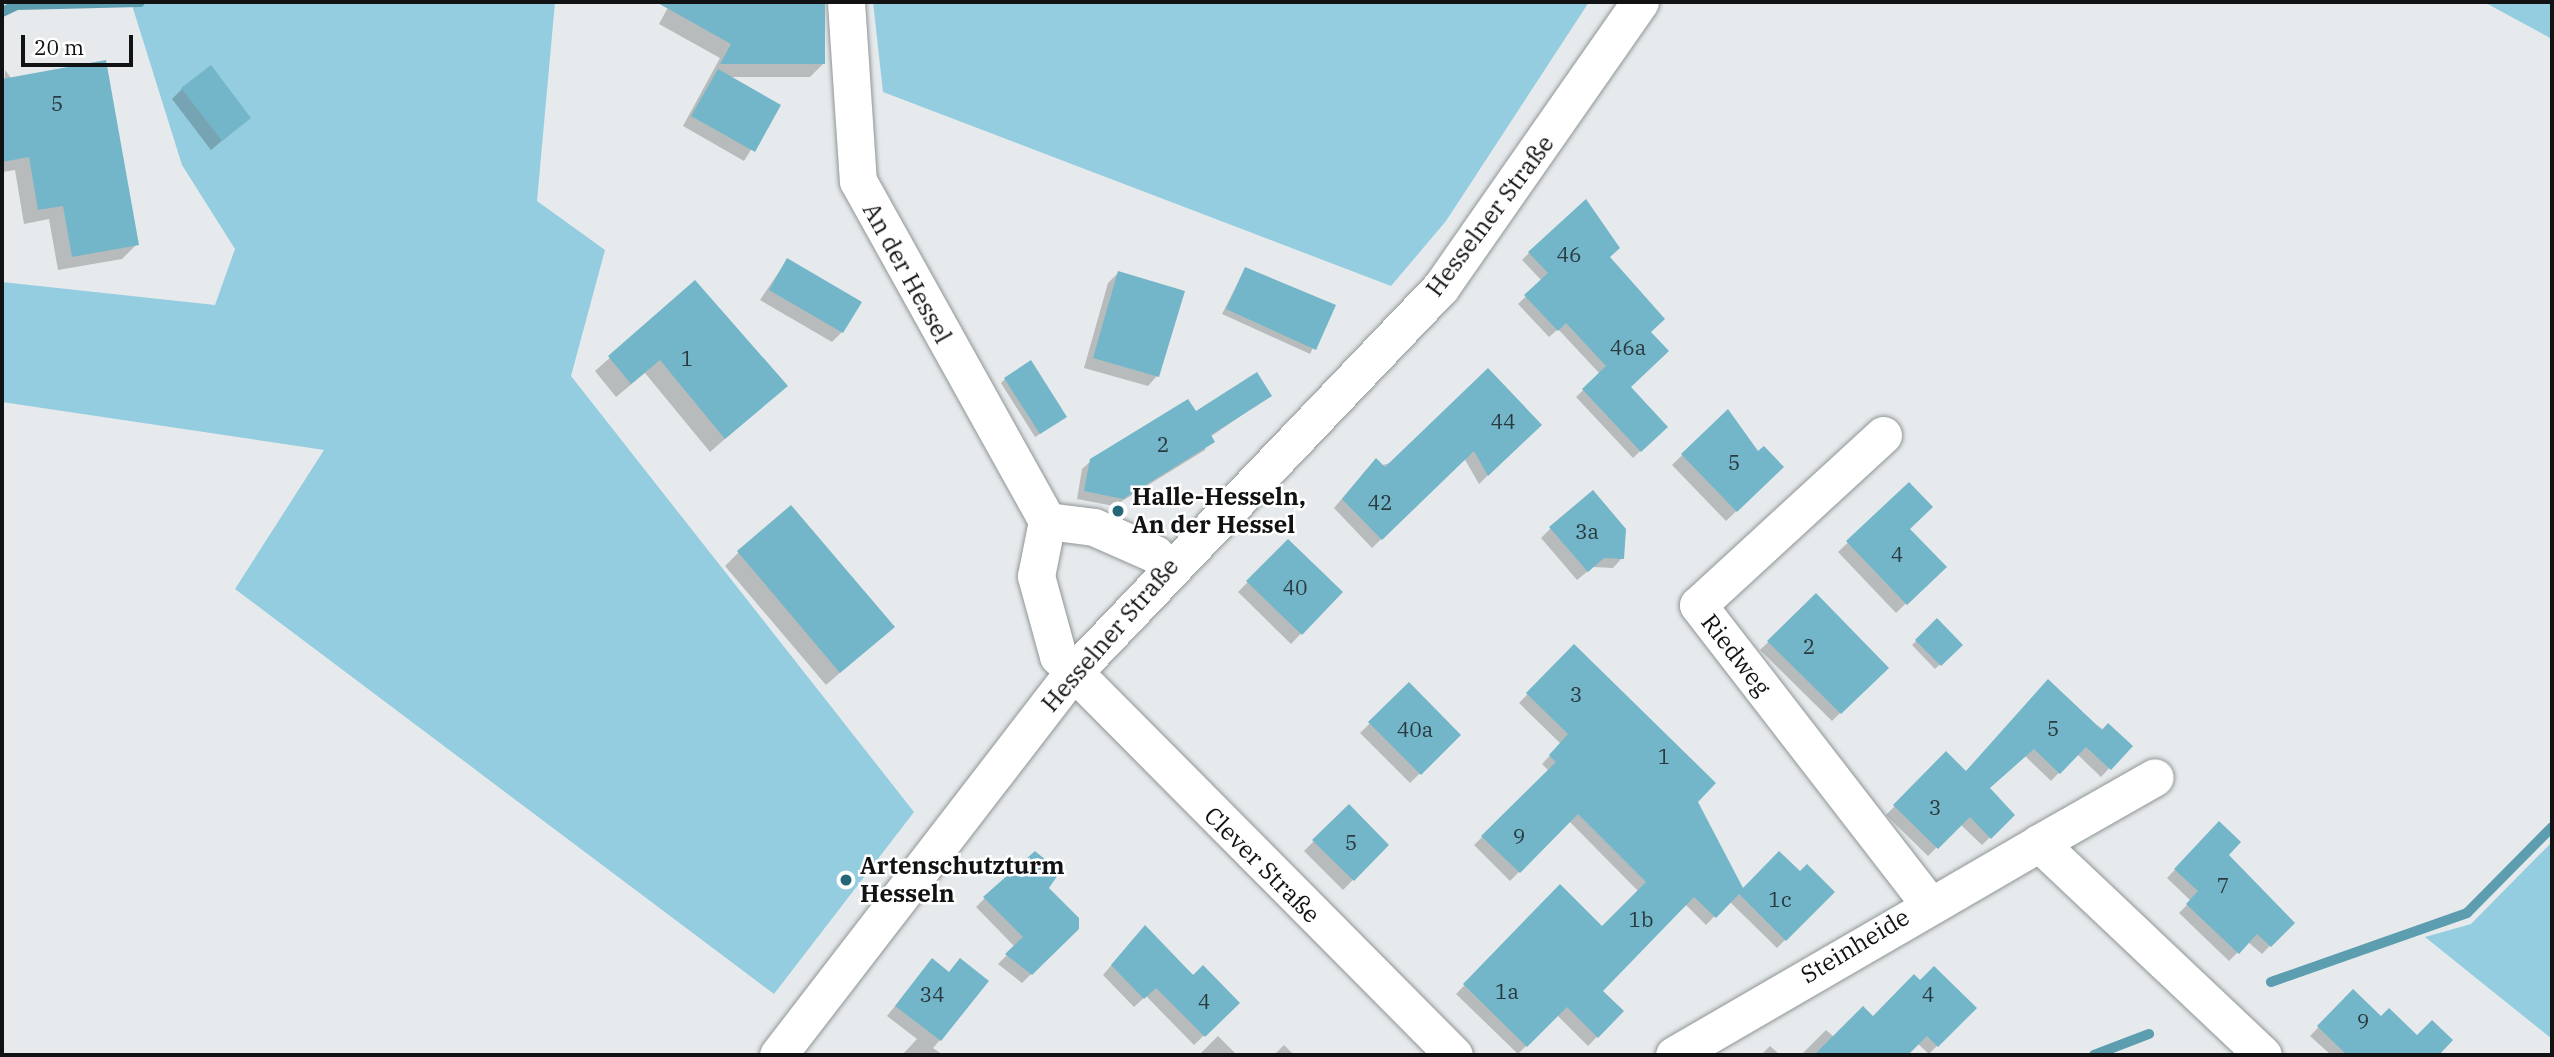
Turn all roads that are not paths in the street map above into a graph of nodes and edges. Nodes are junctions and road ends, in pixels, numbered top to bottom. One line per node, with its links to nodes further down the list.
1 (846, 2): 4 (street, An der Hessel)
2 (1640, 2): 5 (street, Hesselner Straße)
3 (1882, 435): 9 (street, Riedweg)
4 (1047, 521): 5 (street); 6 (street)
5 (1168, 567): 6 (street, Hesselner Straße)
6 (1071, 675): 10 (street, Hesselner Straße); 11 (street, Clever Straße)
7 (2155, 776): 8 (street, Steinheide)
8 (2039, 843): 9 (street, Steinheide); 13 (street)
9 (1928, 902): 12 (street, Steinheide)
10 (778, 1055)
11 (1454, 1055)
12 (1674, 1055)
13 (2263, 1055)

